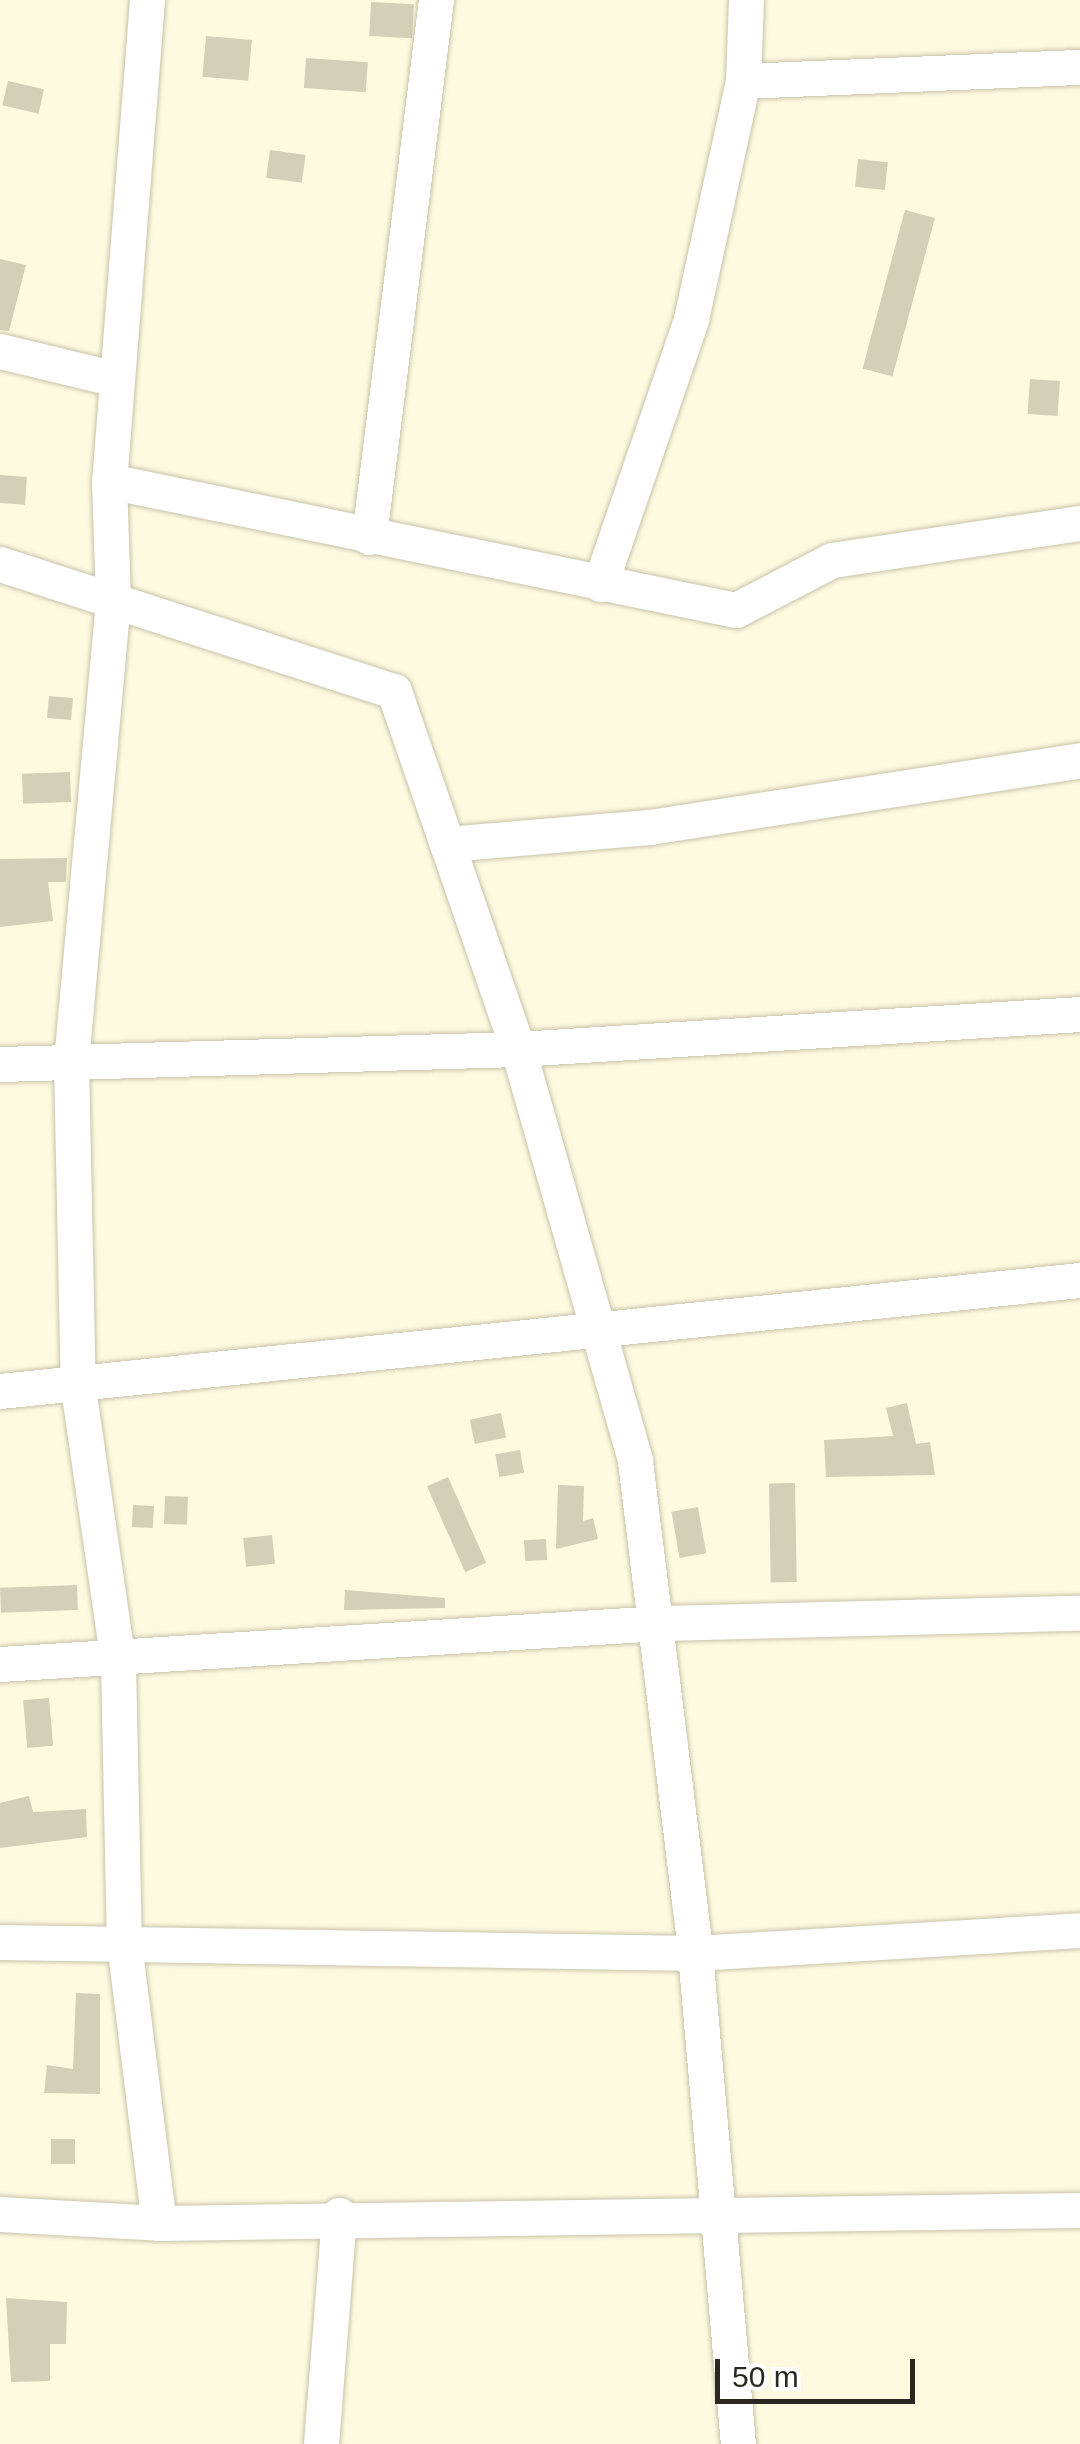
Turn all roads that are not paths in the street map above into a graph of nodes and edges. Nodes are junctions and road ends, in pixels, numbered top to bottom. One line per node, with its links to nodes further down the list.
1 (146, 0): 7 (street)
2 (436, 0): 10 (street)
3 (746, 0): 5 (street)
4 (1080, 67): 5 (street)
5 (743, 81): 12 (street)
6 (0, 351): 7 (street)
7 (116, 379): 8 (street)
8 (109, 482): 10 (street); 13 (street)
9 (1080, 523): 12 (street)
10 (369, 537): 12 (street)
11 (0, 564): 13 (street)
12 (600, 584)
13 (113, 600): 15 (street); 18 (street)
14 (1080, 760): 15 (street)
15 (447, 844): 17 (street)
16 (1080, 1014): 17 (street)
17 (518, 1050): 18 (street); 21 (street)
18 (71, 1063): 19 (street); 22 (street)
19 (0, 1064)
20 (1080, 1280): 21 (street)
21 (592, 1325): 22 (street); 25 (street)
22 (78, 1388): 23 (street); 26 (street)
23 (0, 1391)
24 (1080, 1613): 25 (street)
25 (660, 1622): 26 (street); 31 (street)
26 (118, 1662): 27 (street); 30 (street)
27 (0, 1664)
28 (1080, 1930): 31 (street)
29 (0, 1942): 30 (street)
30 (124, 1943): 31 (street); 36 (street)
31 (695, 1953): 32 (street)
32 (721, 2210): 33 (street); 35 (street); 38 (street)
33 (1080, 2210)
34 (0, 2214): 36 (street)
35 (339, 2215): 36 (street); 37 (street)
36 (160, 2223)
37 (321, 2444)
38 (738, 2444)

